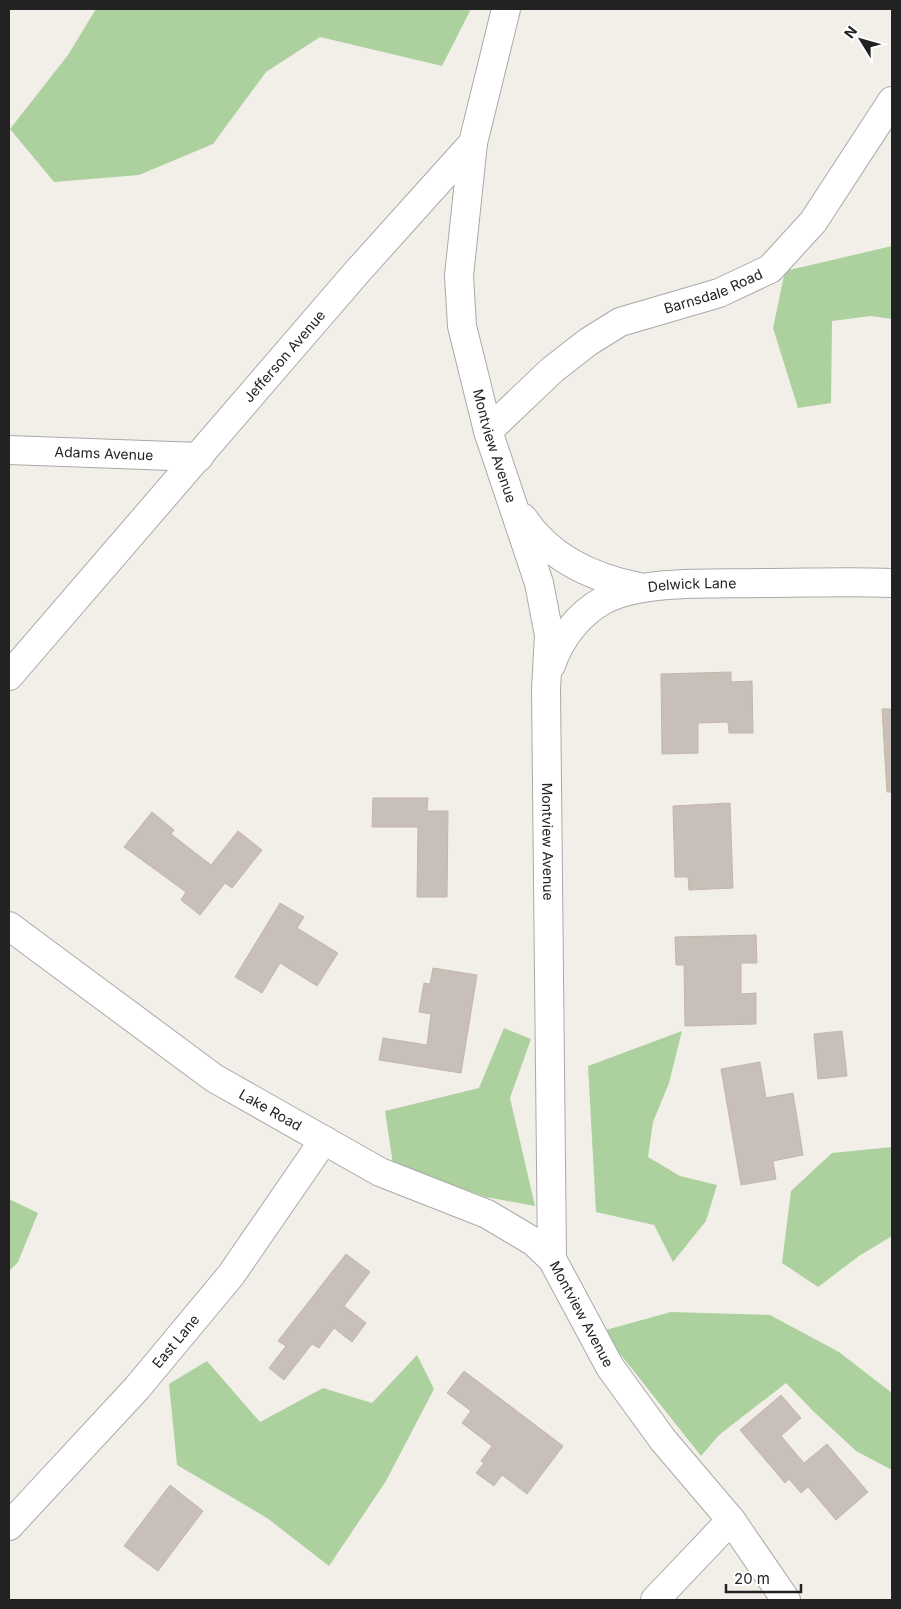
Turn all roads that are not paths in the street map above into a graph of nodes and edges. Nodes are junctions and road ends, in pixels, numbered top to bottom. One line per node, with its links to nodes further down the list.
1 (506, 9): 4 (street, Jefferson Avenue)
2 (892, 101): 3 (street, Barnsdale Road)
3 (886, 122): 5 (street, Barnsdale Road)
4 (473, 144): 5 (street, Montview Avenue); 7 (street, Jefferson Avenue)
5 (488, 431): 8 (street, Montview Avenue)
6 (9, 450): 7 (street, Adams Avenue)
7 (199, 457): 11 (street, Jefferson Avenue)
8 (514, 506): 10 (street); 12 (street, Montview Avenue)
9 (892, 583): 10 (street, Delwick Lane)
10 (646, 588): 12 (street, Delwick Lane)
11 (9, 676)
12 (546, 689): 15 (street, Montview Avenue)
13 (9, 926): 14 (street, Lake Road)
14 (324, 1140): 15 (street, Lake Road); 17 (street, East Lane)
15 (552, 1260): 16 (street, Montview Avenue)
16 (731, 1520): 18 (street); 19 (street, Montview Avenue)
17 (9, 1526)
18 (654, 1600)
19 (786, 1600)

